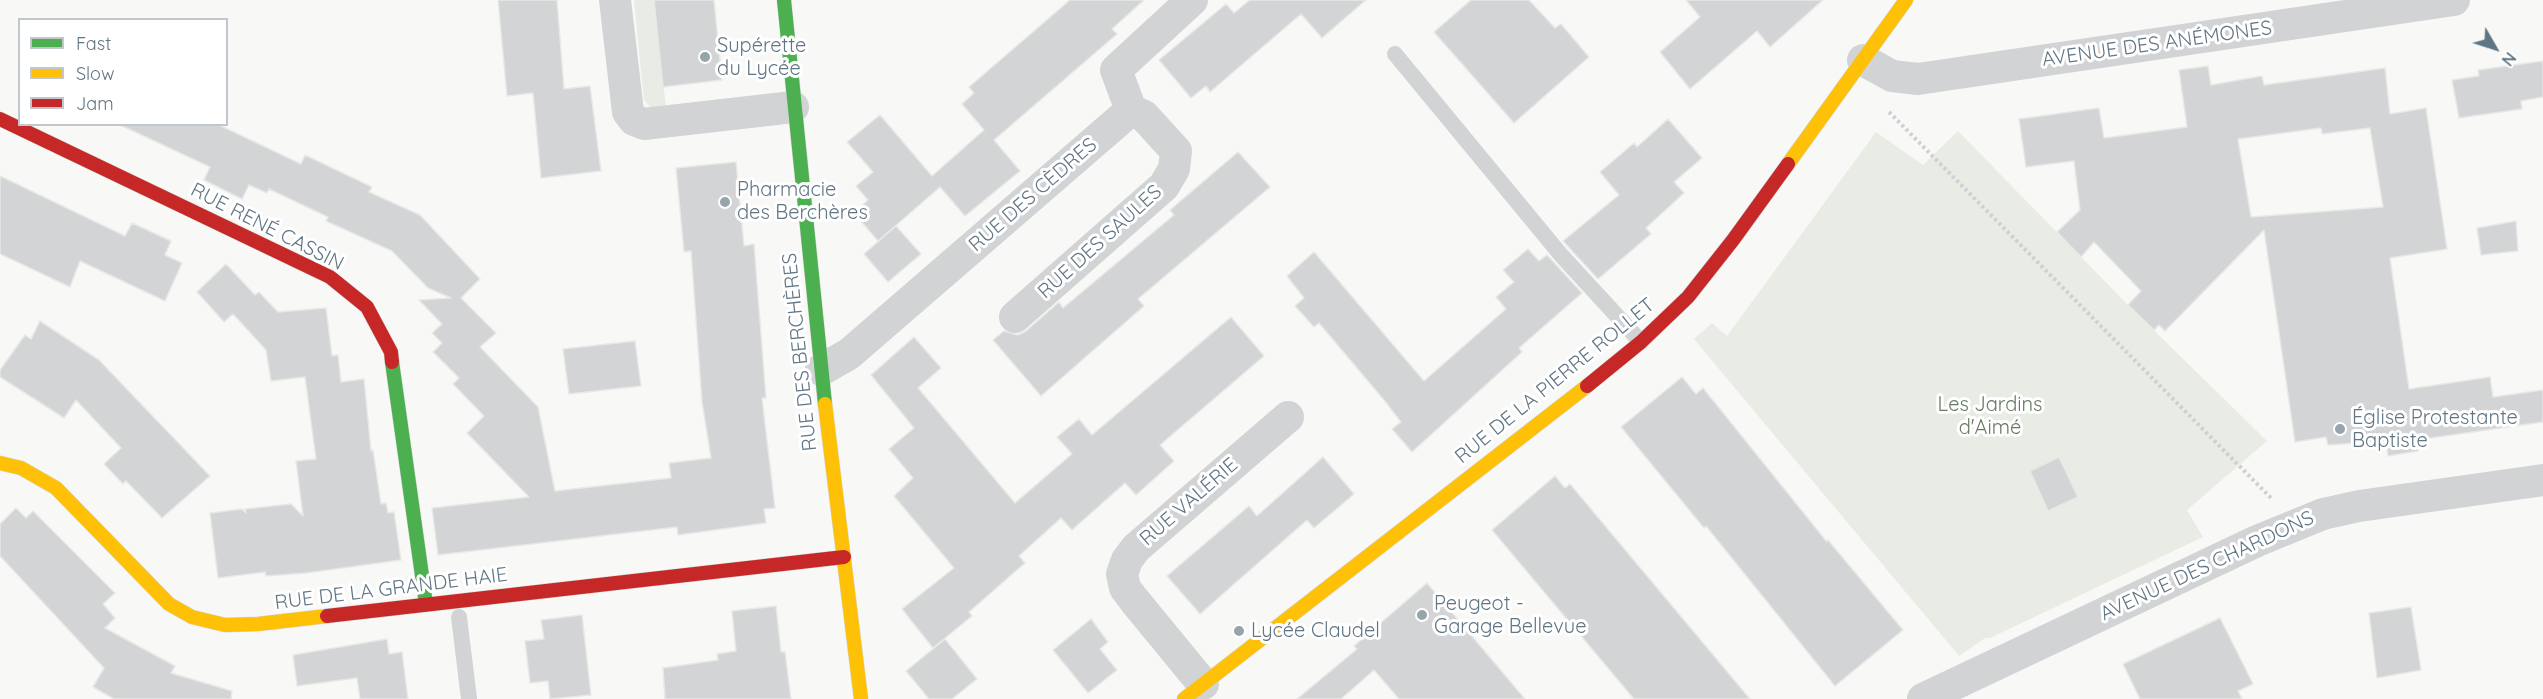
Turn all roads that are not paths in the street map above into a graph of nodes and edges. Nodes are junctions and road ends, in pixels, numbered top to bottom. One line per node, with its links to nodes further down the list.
1 (615, 0): 8 (street)
2 (784, 0): 8 (street, RUE DES BERCHÈRES)
3 (1192, 0): 9 (street)
4 (1905, 0): 7 (street, RUE DE LA PIERRE ROLLET)
5 (2454, 0): 7 (street, AVENUE DES ANÉMONES)
6 (1395, 54): 12 (lane)
7 (1863, 60): 12 (street, RUE DE LA PIERRE ROLLET)
8 (793, 107): 13 (street, RUE DES BERCHÈRES)
9 (1131, 110): 11 (street, RUE DES SAULES); 13 (street, RUE DES CÈDRES)
10 (0, 119): 18 (street, RUE RENÉ CASSIN)
11 (1015, 317)
12 (1641, 342): 19 (street, RUE DE LA PIERRE ROLLET)
13 (821, 370): 17 (street, RUE DES BERCHÈRES)
14 (1288, 417): 19 (street, RUE VALÉRIE)
15 (0, 463): 18 (street, RUE DE LA GRANDE HAIE)
16 (2543, 480): 22 (street, AVENUE DES CHARDONS)
17 (844, 557): 18 (street, RUE DE LA GRANDE HAIE); 21 (street, RUE DES BERCHÈRES)
18 (447, 607): 20 (lane)
19 (1193, 691)
20 (469, 699)
21 (861, 699)
22 (1923, 699)

